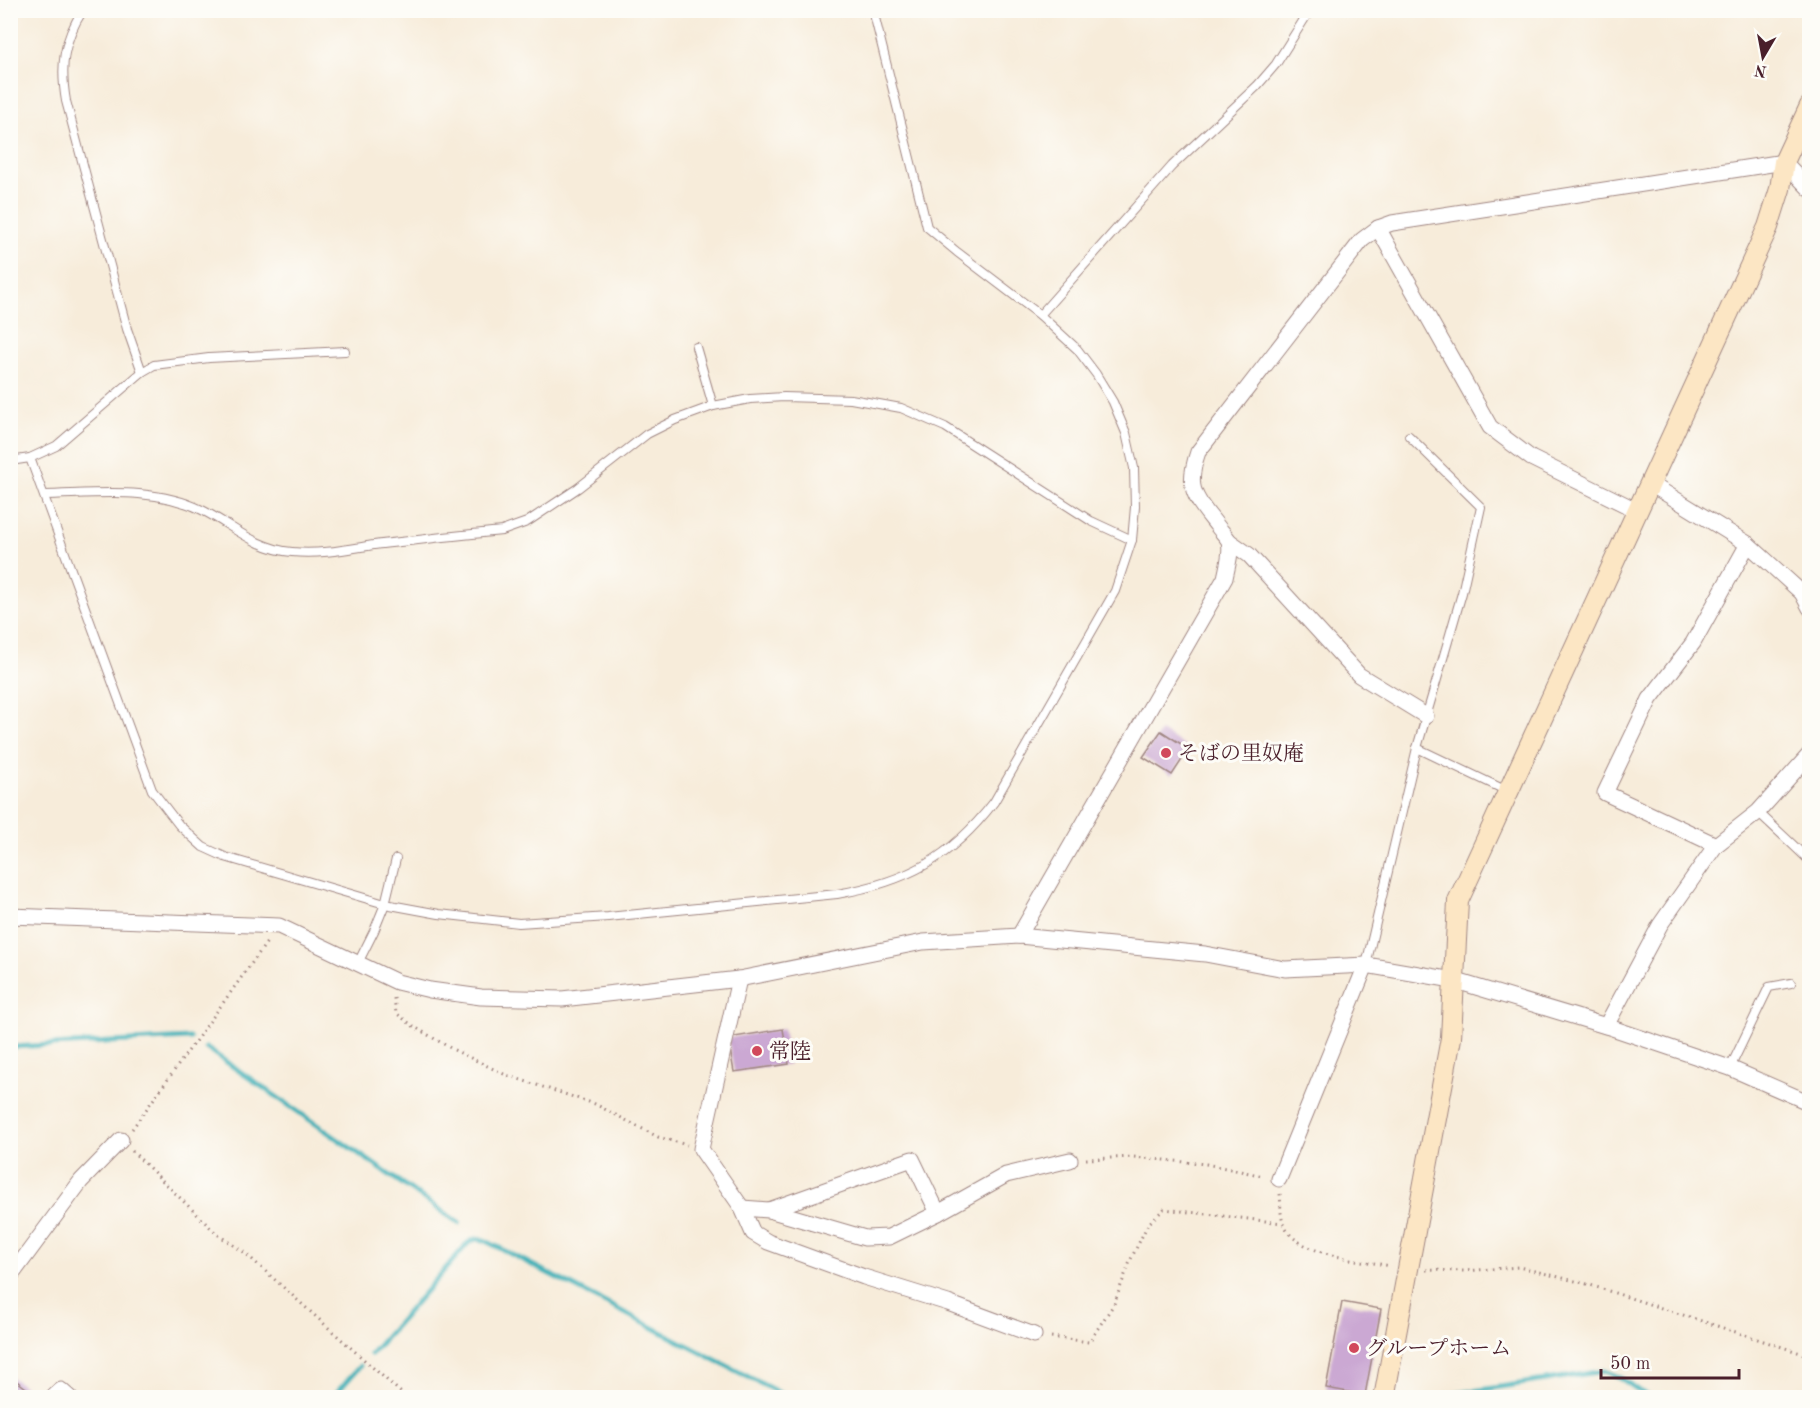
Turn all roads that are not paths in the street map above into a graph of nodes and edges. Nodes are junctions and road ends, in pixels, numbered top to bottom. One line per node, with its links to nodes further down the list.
1 (83, 10): 11 (lane)
2 (873, 10): 8 (lane)
3 (1310, 10): 8 (lane)
4 (1809, 106): 5 (street)
5 (1784, 162): 6 (street); 7 (street); 16 (street)
6 (1809, 189)
7 (1378, 228): 18 (street); 20 (street)
8 (1040, 315): 19 (lane)
9 (696, 347): 12 (lane)
10 (345, 351): 11 (lane)
11 (142, 372): 14 (lane)
12 (713, 406): 17 (lane); 19 (lane)
13 (1409, 436): 23 (lane)
14 (30, 458): 15 (lane); 17 (lane)
15 (10, 461)
16 (1649, 483): 18 (street); 21 (street)
17 (44, 495): 31 (lane)
18 (1636, 510): 26 (street)
19 (1132, 540): 31 (lane)
20 (1229, 541): 23 (street); 33 (street)
21 (1748, 544): 22 (street); 28 (street)
22 (1809, 608)
23 (1426, 716): 24 (lane)
24 (1417, 747): 26 (lane); 35 (lane)
25 (1809, 754): 27 (street)
26 (1507, 791): 37 (street)
27 (1758, 812): 28 (street); 30 (lane)
28 (1716, 845): 39 (street)
29 (396, 858): 31 (lane)
30 (1809, 861)
31 (385, 904): 34 (lane)
32 (10, 916): 34 (street)
33 (1019, 936): 35 (street); 36 (street)
34 (358, 963): 36 (street)
35 (1366, 965): 37 (street); 44 (street)
36 (739, 979): 45 (street)
37 (1453, 980): 39 (street); 52 (street)
38 (1791, 983): 40 (lane)
39 (1606, 1026): 40 (street)
40 (1730, 1068): 41 (street)
41 (1809, 1103)
42 (122, 1140): 48 (street)
43 (1070, 1160): 47 (street)
44 (1279, 1179)
45 (742, 1208): 46 (street); 49 (street)
46 (769, 1210): 47 (street); 47 (street)
47 (938, 1213)
48 (10, 1277)
49 (1034, 1335)
50 (52, 1398): 51 (street)
51 (70, 1398)
52 (1384, 1398)

